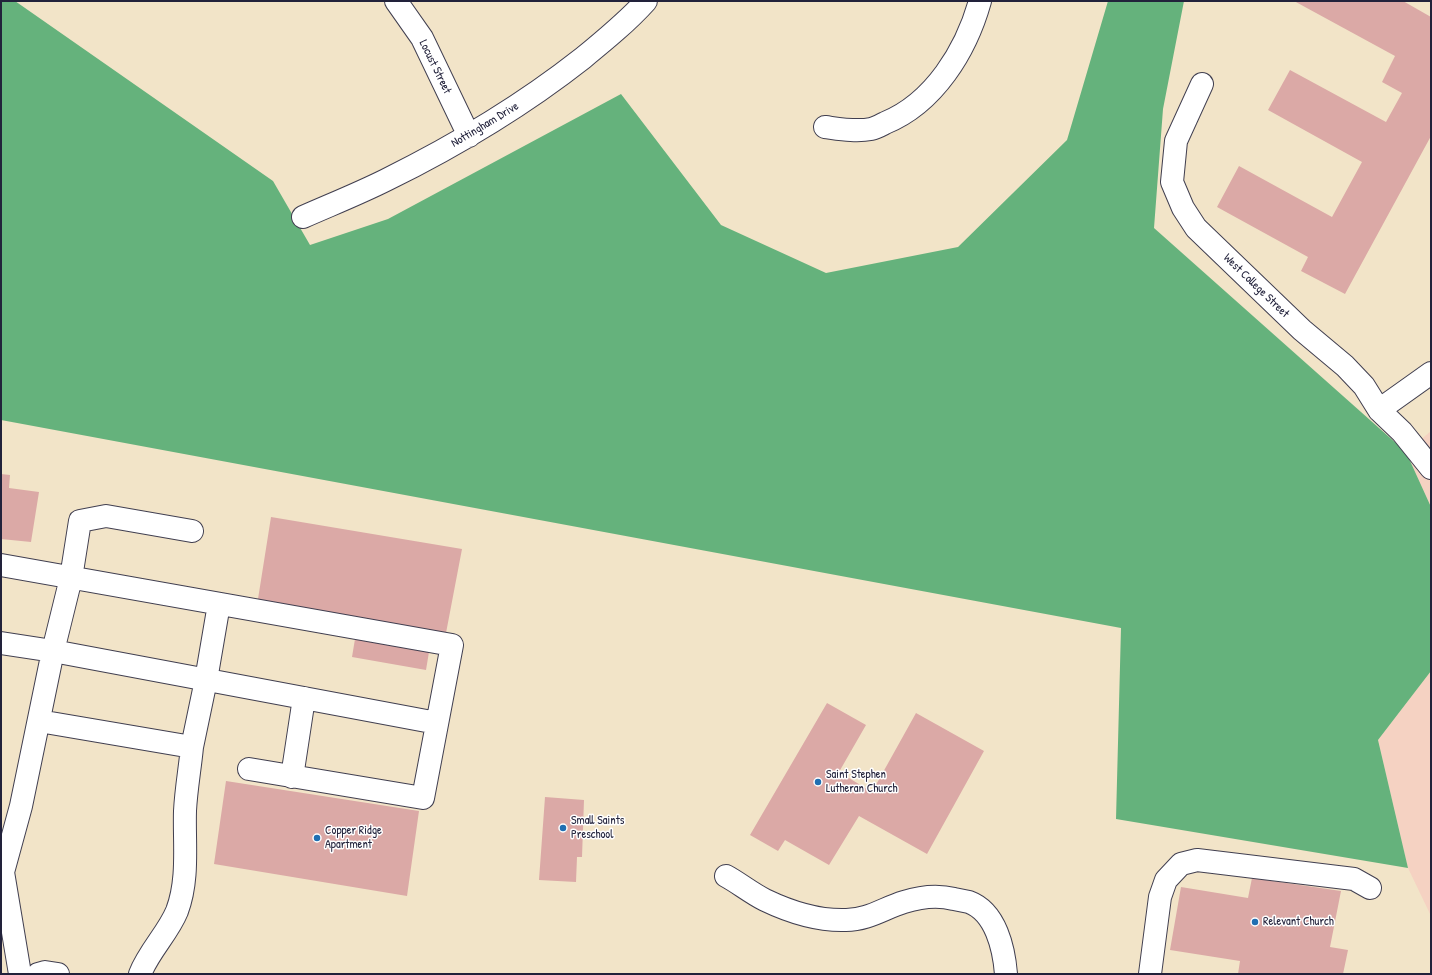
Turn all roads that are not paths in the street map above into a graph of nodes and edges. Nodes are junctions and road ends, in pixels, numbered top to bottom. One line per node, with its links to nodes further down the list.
1 (396, 1): 6 (street, Locust Street)
2 (646, 1): 6 (street, Nottingham Drive)
3 (980, 1): 5 (street)
4 (1202, 84): 9 (street, West College Street)
5 (825, 127)
6 (469, 136): 7 (street, Nottingham Drive)
7 (303, 217)
8 (1431, 373): 9 (street)
9 (1379, 410): 10 (street, West College Street)
10 (1431, 468)
11 (192, 531): 13 (street)
12 (1, 566): 13 (street)
13 (71, 578): 14 (street); 16 (street)
14 (219, 604): 17 (street); 20 (street)
15 (1, 643): 16 (street)
16 (53, 651): 17 (street); 19 (street)
17 (206, 680): 18 (street); 21 (street)
18 (304, 698): 20 (street); 23 (street)
19 (39, 721): 21 (street); 26 (street)
20 (437, 723): 23 (street)
21 (192, 747): 29 (street)
22 (248, 769): 23 (street)
23 (292, 776)
24 (726, 876): 30 (street)
25 (1370, 888): 31 (street)
26 (20, 974)
27 (38, 974): 28 (street)
28 (58, 974)
29 (140, 974)
30 (1006, 974)
31 (1150, 974)

